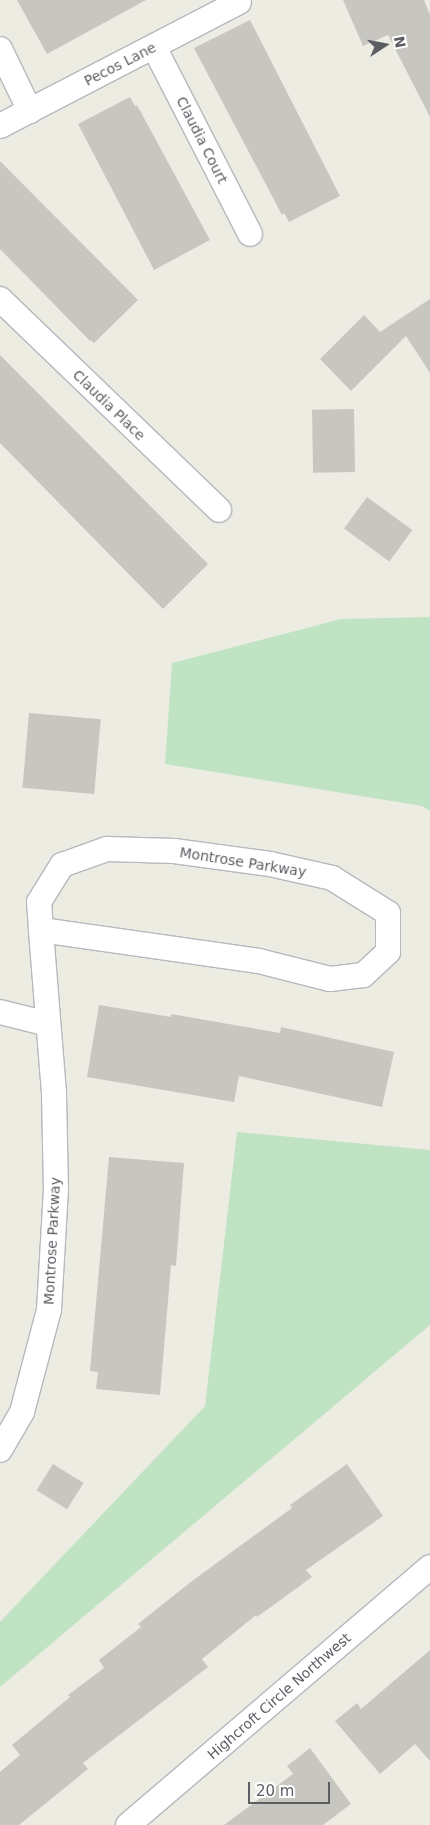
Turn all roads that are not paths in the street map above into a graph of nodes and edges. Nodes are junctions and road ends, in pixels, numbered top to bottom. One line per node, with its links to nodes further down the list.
1 (239, 2): 2 (street, Pecos Lane)
2 (154, 47): 4 (street, Pecos Lane); 6 (street, Claudia Court)
3 (0, 49): 4 (street)
4 (30, 111): 5 (street, Pecos Lane)
5 (0, 126)
6 (250, 234)
7 (0, 299): 8 (street, Claudia Place)
8 (219, 510)
9 (41, 930): 9 (street, Montrose Parkway); 11 (street, Montrose Parkway)
10 (0, 1012): 11 (street)
11 (48, 1024): 12 (street, Montrose Parkway)
12 (0, 1450)
13 (430, 1567): 14 (street, Highcroft Circle Northwest)
14 (128, 1825)

